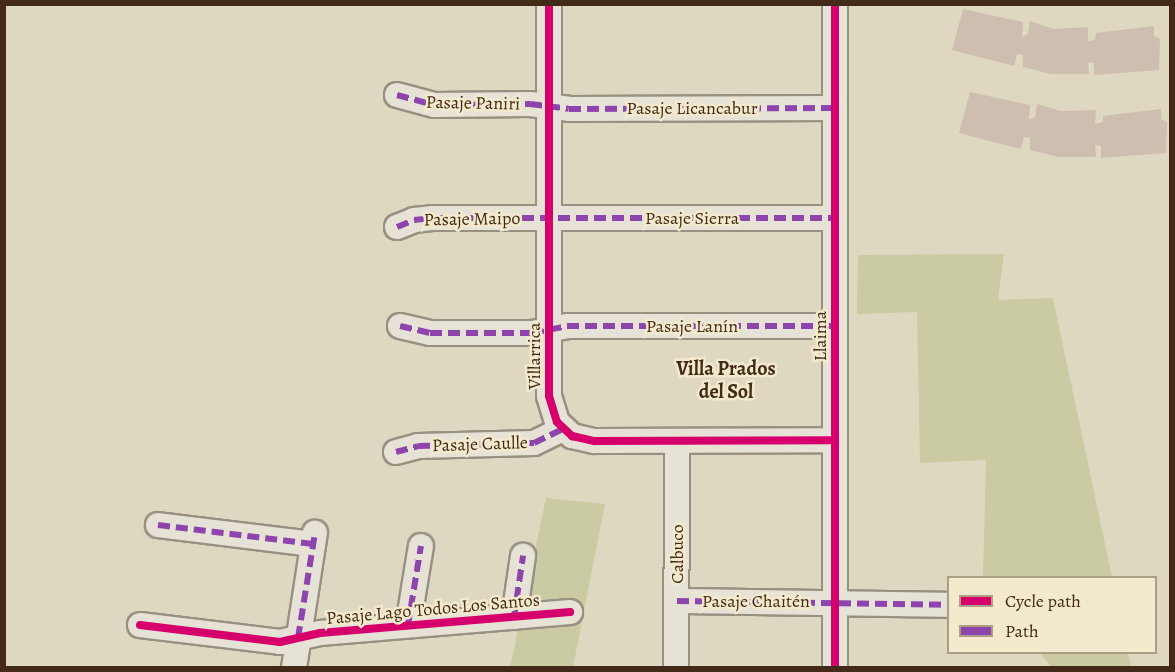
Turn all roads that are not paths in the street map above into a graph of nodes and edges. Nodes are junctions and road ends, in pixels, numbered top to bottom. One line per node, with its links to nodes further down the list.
1 (549, 4): 4 (street, Villarrica)
2 (835, 4): 5 (street, Llaima)
3 (397, 95): 4 (street, Pasaje Paniri)
4 (549, 107): 5 (street, Pasaje Licancabur); 6 (street, Villarrica)
5 (835, 108): 7 (street, Llaima)
6 (549, 218): 7 (street, Pasaje Sierra); 8 (street, Pasaje Maipo); 11 (street, Villarrica)
7 (835, 218): 10 (street, Llaima)
8 (397, 227)
9 (400, 326): 11 (street, Pasaje Lanín)
10 (835, 326): 11 (street, Pasaje Lanín); 14 (street, Llaima)
11 (549, 330): 12 (street, Villarrica)
12 (563, 429): 13 (street); 15 (street, Pasaje Caulle)
13 (677, 441): 14 (street); 19 (street, Calbuco)
14 (835, 441): 20 (street, Llaima)
15 (396, 452)
16 (158, 525): 26 (street)
17 (422, 546): 25 (street)
18 (523, 556): 23 (street)
19 (677, 601): 20 (street, Pasaje Chaitén); 28 (street, Calbuco)
20 (835, 603): 21 (street, Pasaje Chaitén); 29 (street, Llaima)
21 (947, 604)
22 (570, 612): 23 (street, Pasaje Lago Todos Los Santos)
23 (514, 617): 25 (street, Pasaje Lago Todos Los Santos)
24 (140, 625): 26 (street, Pasaje Lago Todos Los Santos)
25 (408, 625): 26 (street, Pasaje Lago Todos Los Santos)
26 (298, 638): 27 (street)
27 (294, 668)
28 (676, 668)
29 (835, 668)

